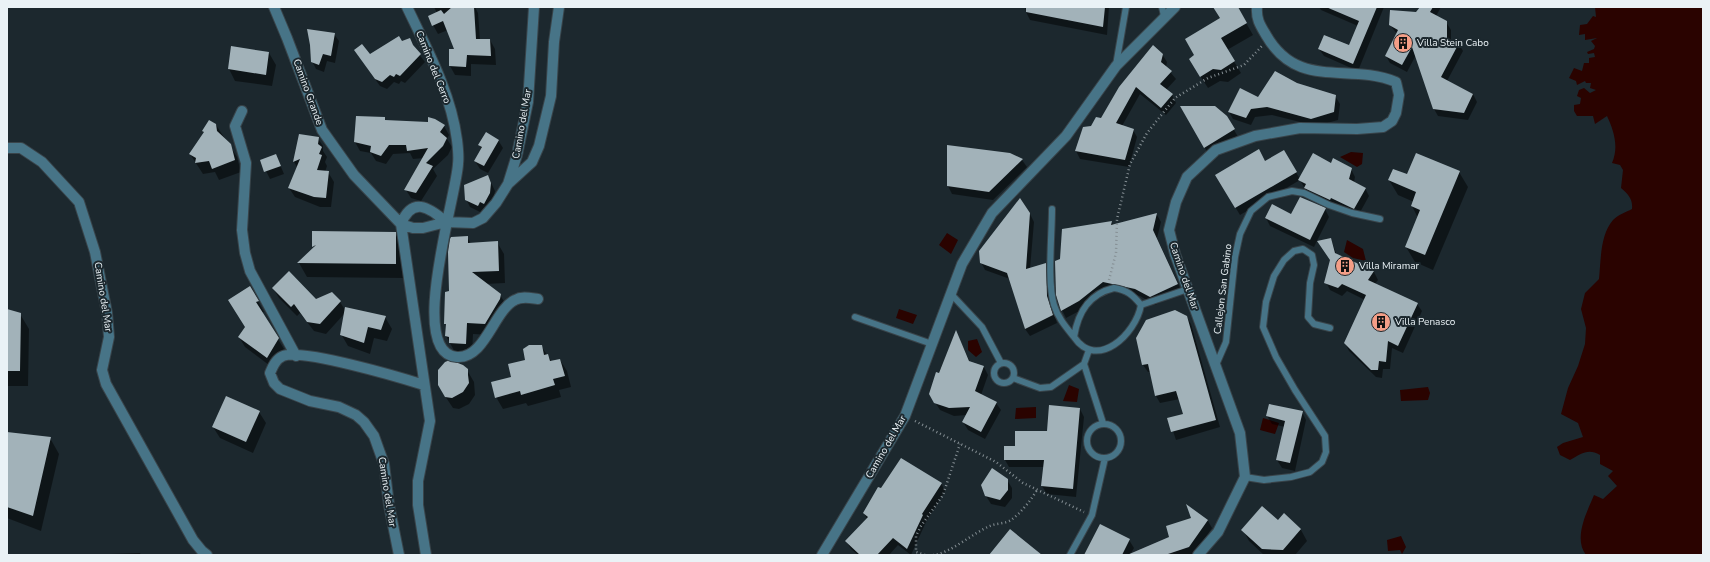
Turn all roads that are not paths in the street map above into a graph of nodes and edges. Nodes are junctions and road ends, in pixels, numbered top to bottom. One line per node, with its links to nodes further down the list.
1 (274, 7): 16 (street, Camino Grande)
2 (407, 7): 15 (street, Camino del Cerro)
3 (534, 7): 12 (street, Camino del Mar)
4 (559, 7): 12 (street)
5 (1126, 7): 9 (lane)
6 (1175, 7): 8 (street, Camino del Mar)
7 (1257, 7): 17 (street, Camino del Mar)
8 (1163, 11): 9 (street, Camino del Mar)
9 (1116, 66): 18 (street, Camino del Mar)
10 (242, 111): 26 (street)
11 (7, 148): 35 (street, Camino del Mar)
12 (508, 184): 15 (street, Camino del Mar)
13 (1052, 209): 23 (lane)
14 (1380, 219): 29 (lane, Callejon San Gabino)
15 (446, 222): 16 (street, Camino del Mar); 16 (street); 19 (street, Camino del Cerro)
16 (401, 224): 31 (street)
17 (1188, 289): 20 (lane); 29 (street, Camino del Mar)
18 (952, 294): 24 (street, Camino del Mar); 27 (lane)
19 (538, 299)
20 (1140, 305): 23 (lane); 25 (lane)
21 (855, 317): 24 (lane)
22 (1330, 328): 34 (lane)
23 (1074, 337): 25 (lane)
24 (932, 344): 38 (street, Camino del Mar)
25 (1089, 350): 28 (lane)
26 (296, 356): 31 (street, Camino del Mar); 36 (street, Camino del Mar)
27 (1001, 363): 30 (lane); 30 (lane)
28 (1084, 364): 30 (lane); 32 (lane)
29 (1216, 365): 34 (street, Camino del Mar)
30 (1013, 378)
31 (424, 385): 37 (street)
32 (1103, 423): 33 (lane); 33 (lane)
33 (1104, 458): 39 (lane)
34 (1245, 477): 40 (street)
35 (208, 555)
36 (399, 555)
37 (426, 555)
38 (822, 555)
39 (1070, 555)
40 (1198, 555)

